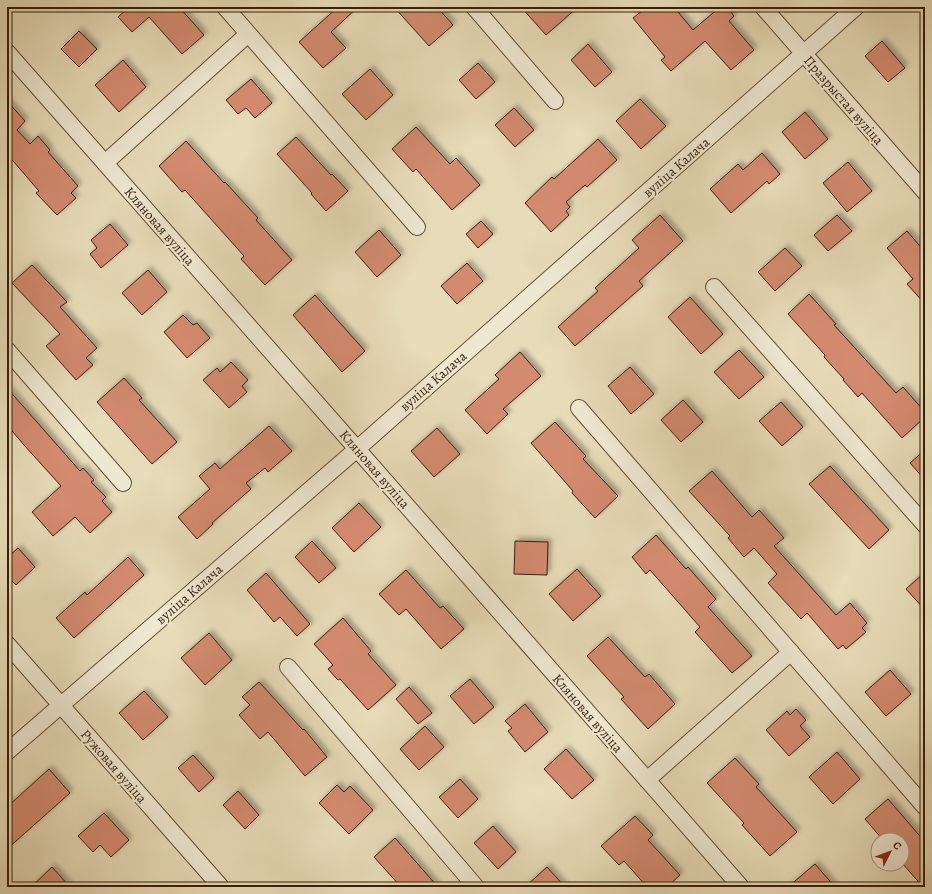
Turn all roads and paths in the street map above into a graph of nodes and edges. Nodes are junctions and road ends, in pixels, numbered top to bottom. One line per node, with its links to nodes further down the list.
1 (225, 7): 5 (street)
2 (474, 7): 8 (street)
3 (763, 7): 7 (street, Празрыстая вуліца)
4 (856, 7): 7 (street, вуліца Калача)
5 (248, 34): 9 (street); 11 (street)
6 (7, 52): 9 (street, Кляновая вуліца)
7 (803, 54): 10 (street, Празрыстая вуліца); 15 (street, вуліца Калача)
8 (555, 101)
9 (105, 163): 15 (street, Кляновая вуліца)
10 (925, 192)
11 (417, 227)
12 (714, 287): 17 (street)
13 (7, 350): 16 (street)
14 (579, 408): 19 (street)
15 (357, 449): 21 (street, вуліца Калача); 23 (street, Кляновая вуліца)
16 (123, 483)
17 (925, 525)
18 (7, 644): 21 (street, Ружовая вуліца)
19 (791, 652): 23 (street); 24 (street)
20 (288, 667): 26 (street)
21 (61, 705): 22 (street, вуліца Калача); 25 (street, Ружовая вуліца)
22 (7, 752)
23 (647, 780): 27 (street, Кляновая вуліца)
24 (925, 807)
25 (221, 887)
26 (476, 887)
27 (741, 887)

